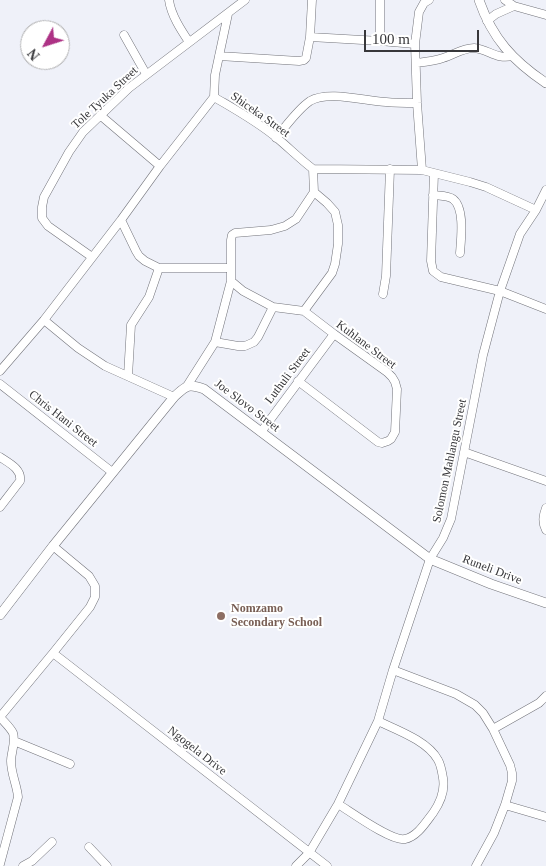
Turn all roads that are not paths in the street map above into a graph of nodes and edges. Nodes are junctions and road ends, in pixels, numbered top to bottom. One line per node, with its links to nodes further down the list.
1 (169, 0): 15 (street)
2 (245, 0): 9 (street, Tole Tyuka Street)
3 (312, 0): 13 (street)
4 (380, 0): 14 (street)
5 (429, 0): 16 (street)
6 (479, 0): 11 (street)
7 (505, 0): 8 (street)
8 (514, 6): 10 (street); 11 (street)
9 (228, 14): 15 (street, Tole Tyuka Street); 17 (street)
10 (546, 15)
11 (487, 21): 18 (street)
12 (124, 35): 20 (street)
13 (310, 37): 14 (street); 17 (street)
14 (380, 41): 16 (street)
15 (189, 42): 20 (street, Tole Tyuka Street)
16 (415, 44): 19 (street)
17 (219, 56): 22 (street)
18 (512, 56): 19 (street); 21 (street)
19 (416, 63): 23 (street)
20 (146, 74): 24 (street, Tole Tyuka Street)
21 (546, 83)
22 (214, 97): 25 (street, Shiceka Street); 26 (street, Shiceka Street)
23 (417, 103): 25 (street); 29 (street)
24 (100, 115): 26 (street); 37 (street, Tole Tyuka Street)
25 (276, 138): 27 (street, Shiceka Street)
26 (160, 166): 35 (street, Shiceka Street)
27 (313, 168): 28 (street); 32 (street)
28 (390, 169): 29 (street); 42 (street)
29 (422, 170): 30 (street)
30 (434, 174): 33 (street); 34 (street)
31 (546, 190): 34 (street, Solomon Mahlangu Street)
32 (314, 192): 39 (street); 45 (street)
33 (433, 195): 36 (street); 41 (street)
34 (536, 210): 41 (street, Solomon Mahlangu Street)
35 (120, 220): 37 (street, Shiceka Street); 38 (street)
36 (460, 253)
37 (92, 257): 46 (street, Shiceka Street)
38 (159, 268): 39 (street); 50 (street)
39 (231, 268): 40 (street)
40 (231, 281): 43 (street); 48 (street)
41 (500, 292): 44 (street); 56 (street, Solomon Mahlangu Street)
42 (383, 294)
43 (273, 307): 45 (street); 48 (street)
44 (546, 309)
45 (304, 312): 47 (street, Kuhlane Street)
46 (44, 320): 49 (street, Shiceka Street); 50 (street)
47 (334, 334): 51 (street, Luthuli Street); 51 (street, Kuhlane Street)
48 (215, 342): 53 (street)
49 (0, 371)
50 (128, 376): 54 (street)
51 (298, 381): 55 (street, Luthuli Street)
52 (0, 384): 58 (street, Chris Hani Street)
53 (187, 386): 54 (street); 55 (street, Joe Slovo Street)
54 (174, 397): 58 (street)
55 (261, 432): 64 (street, Joe Slovo Street)
56 (464, 452): 59 (street); 64 (street, Solomon Mahlangu Street)
57 (0, 457): 60 (street)
58 (112, 472): 63 (street)
59 (546, 481)
60 (0, 507)
61 (546, 508): 62 (street)
62 (546, 530)
63 (53, 546): 66 (street); 67 (street)
64 (430, 559): 65 (street, Runeli Drive); 68 (street, Solomon Mahlangu Street)
65 (546, 603)
66 (0, 615)
67 (54, 653): 70 (street); 81 (street, Ngogela Drive)
68 (393, 670): 71 (street, Solomon Mahlangu Street); 72 (street)
69 (546, 696): 72 (street)
70 (0, 717): 73 (street)
71 (378, 721): 75 (street, Solomon Mahlangu Street); 75 (street)
72 (493, 729): 76 (street)
73 (14, 740): 74 (street); 78 (street)
74 (70, 764)
75 (338, 804): 81 (street, Solomon Mahlangu Street)
76 (505, 805): 77 (street); 87 (street)
77 (546, 817)
78 (3, 840): 82 (street)
79 (52, 842): 83 (street)
80 (89, 847): 84 (street)
81 (309, 853): 85 (street, Solomon Mahlangu Street); 86 (street, Ngogela Drive)
82 (0, 864)
83 (23, 866)
84 (107, 866)
85 (296, 866)
86 (327, 866)
87 (476, 866)

